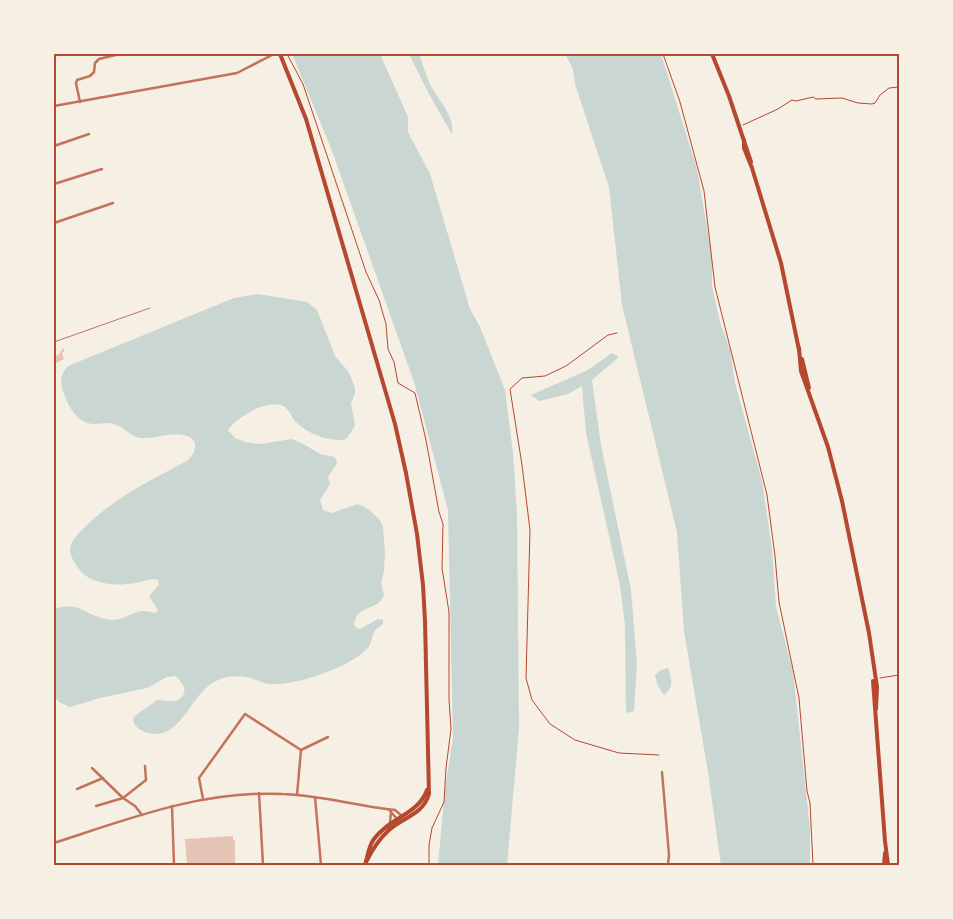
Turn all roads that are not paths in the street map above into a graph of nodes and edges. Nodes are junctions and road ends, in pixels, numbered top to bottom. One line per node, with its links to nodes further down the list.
1 (120, 54): 5 (street)
2 (274, 54): 5 (street)
3 (280, 54): 21 (main road)
4 (712, 54): 43 (main road)
5 (80, 102): 6 (street)
6 (54, 106)
7 (89, 134): 8 (street)
8 (54, 146)
9 (102, 169): 10 (street)
10 (54, 184)
11 (113, 203): 12 (street)
12 (54, 222)
13 (150, 308): 14 (lane)
14 (54, 342)
15 (328, 737): 16 (street)
16 (301, 750): 24 (street); 27 (street)
17 (145, 766): 26 (street)
18 (92, 768): 20 (street)
19 (662, 772): 42 (street)
20 (103, 778): 22 (street); 26 (street)
21 (429, 783): 32 (main road); 34 (main road)
22 (77, 789)
23 (259, 793): 24 (street); 27 (street); 40 (street)
24 (297, 795): 25 (street)
25 (315, 797): 30 (street); 41 (street)
26 (123, 798): 28 (street); 31 (street)
27 (203, 798): 29 (street)
28 (96, 806)
29 (172, 806): 31 (street); 39 (street)
30 (390, 810): 32 (street); 33 (street); 35 (street)
31 (142, 815): 37 (street)
32 (402, 815): 33 (main road); 34 (street)
33 (397, 818): 35 (main road); 36 (street)
34 (405, 820): 36 (main road)
35 (390, 823): 38 (main road)
36 (400, 823): 38 (main road)
37 (54, 843)
38 (365, 864)
39 (174, 865)
40 (263, 865)
41 (321, 865)
42 (668, 865)
43 (886, 865)

